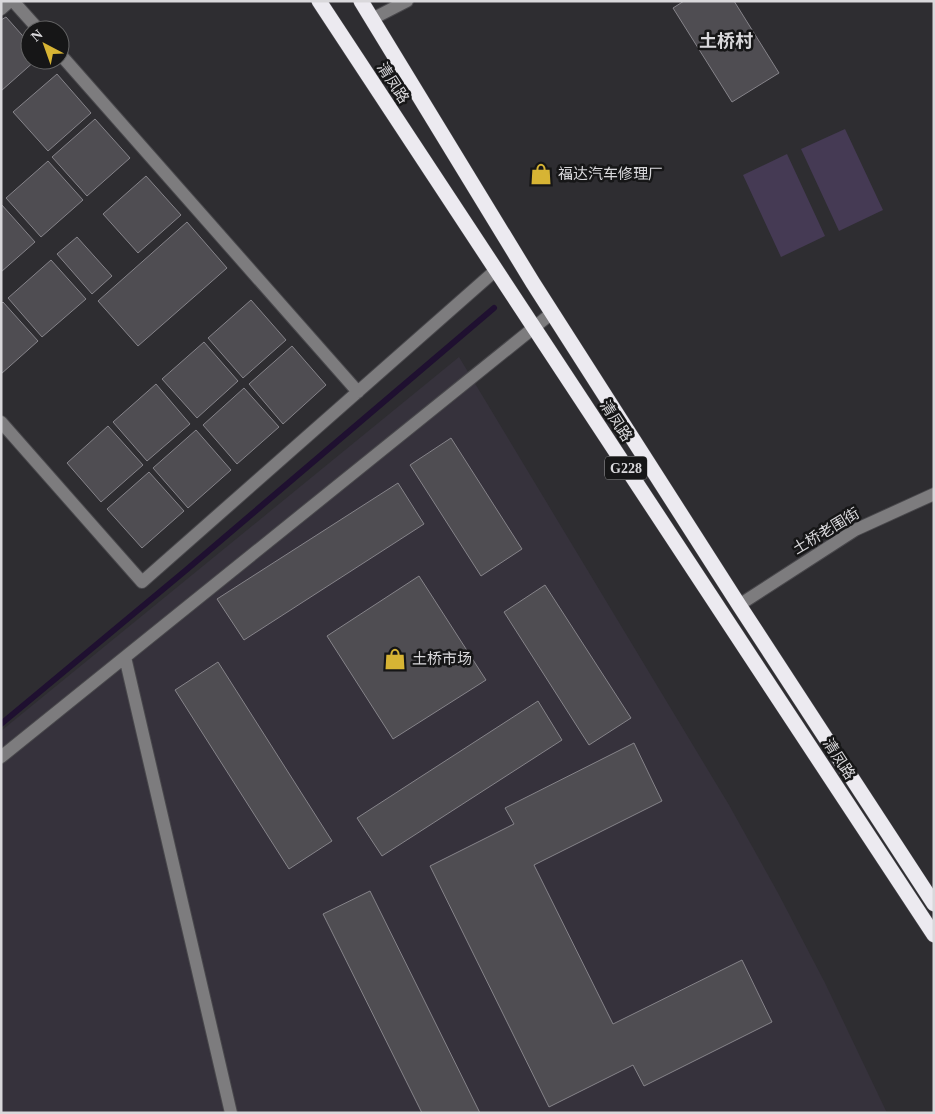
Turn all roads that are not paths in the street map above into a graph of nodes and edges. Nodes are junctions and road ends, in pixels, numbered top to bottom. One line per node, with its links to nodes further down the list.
1 (10, 1): 6 (street)
2 (14, 1): 8 (street)
3 (318, 1): 10 (highway, 清凤路 / G228)
4 (361, 1): 7 (highway, 清凤路 / G228)
5 (407, 1): 7 (street)
6 (1, 9)
7 (372, 19): 11 (highway, 清凤路 / G228)
8 (30, 20)
9 (70, 65): 13 (street)
10 (496, 270): 12 (highway, 清凤路 / G228); 13 (street)
11 (552, 313): 12 (street); 16 (highway, 清凤路 / G228)
12 (534, 328): 17 (street); 20 (highway, 清凤路 / G228)
13 (358, 392): 14 (street)
14 (1, 422)
15 (934, 494): 16 (street, 土桥老围街)
16 (739, 605): 19 (highway, 清凤路 / G228)
17 (126, 657): 18 (street); 21 (street)
18 (1, 757)
19 (934, 904)
20 (934, 935)
21 (231, 1113)

